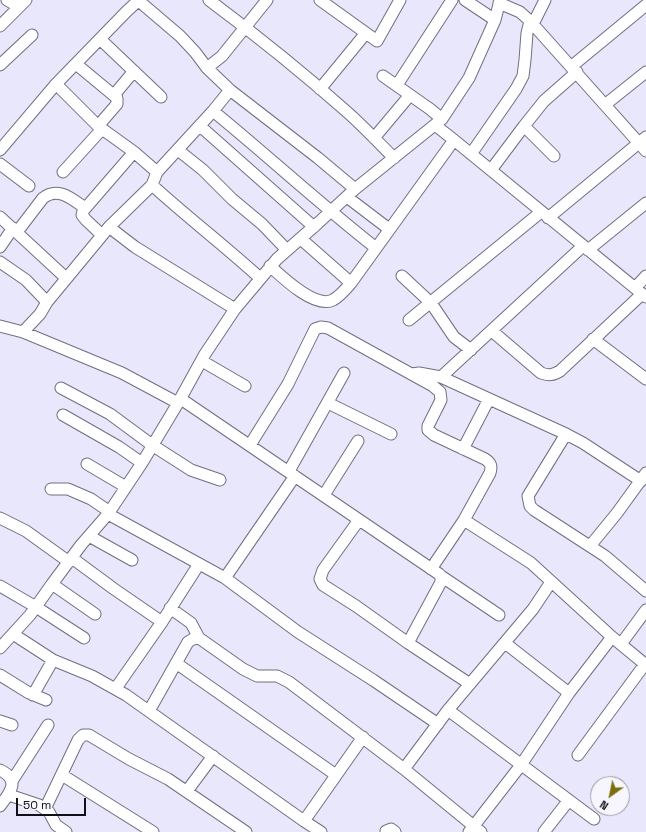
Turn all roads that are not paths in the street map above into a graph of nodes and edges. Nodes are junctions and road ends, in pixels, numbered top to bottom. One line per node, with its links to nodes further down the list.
1 (7, 0): 11 (street)
2 (139, 0): 19 (street); 22 (street)
3 (209, 0): 16 (street)
4 (267, 0): 16 (street)
5 (320, 0): 17 (street)
6 (400, 0): 17 (street)
7 (452, 0): 28 (street)
8 (466, 0): 13 (street)
9 (545, 0): 14 (street)
10 (499, 1): 13 (street); 14 (street)
11 (22, 4): 15 (street)
12 (646, 5): 23 (street)
13 (495, 20): 36 (street)
14 (532, 23): 23 (street); 46 (street)
15 (0, 26)
16 (245, 27): 22 (street); 29 (street)
17 (366, 34): 29 (street)
18 (32, 35): 21 (street)
19 (100, 39): 20 (street); 24 (street)
20 (76, 64): 27 (street); 31 (street)
21 (0, 65)
22 (207, 68): 30 (street)
23 (574, 69): 34 (street); 38 (street)
24 (134, 71): 31 (street); 33 (street)
25 (646, 72): 34 (street)
26 (383, 76): 28 (street)
27 (56, 84): 39 (street); 43 (street)
28 (397, 85): 32 (street)
29 (320, 89): 40 (street)
30 (230, 90): 35 (street); 55 (street)
31 (114, 95): 39 (street)
32 (410, 95): 36 (street); 40 (street)
33 (161, 97)
34 (606, 104): 42 (street)
35 (214, 111): 37 (street); 58 (street)
36 (438, 122): 41 (street); 48 (street)
37 (200, 126): 44 (street); 61 (street)
38 (524, 126): 47 (street); 50 (street)
39 (100, 127): 45 (street); 51 (street)
40 (374, 138): 48 (street)
41 (454, 140): 46 (street); 62 (street)
42 (644, 143): 59 (street)
43 (0, 150)
44 (178, 150): 52 (street); 69 (street)
45 (134, 152): 52 (street); 57 (street)
46 (471, 154): 50 (street)
47 (554, 156)
48 (394, 158): 55 (street)
49 (0, 164): 54 (street)
50 (492, 170): 59 (street)
51 (63, 172)
52 (157, 172): 53 (street)
53 (152, 185): 64 (street); 75 (street)
54 (29, 186)
55 (351, 193): 58 (street); 62 (street)
56 (646, 203): 68 (street)
57 (85, 208): 63 (street); 64 (street)
58 (330, 212): 61 (street); 67 (street)
59 (545, 215): 68 (street); 79 (street)
60 (0, 217): 63 (street)
61 (314, 227): 65 (street)
62 (390, 229): 67 (street)
63 (15, 230): 66 (street); 74 (street)
64 (106, 231): 74 (street); 80 (street)
65 (301, 239): 69 (street); 76 (street)
66 (0, 247)
67 (376, 248): 76 (street)
68 (586, 248): 77 (street); 83 (street)
69 (287, 250): 71 (street)
70 (0, 262): 78 (street)
71 (270, 266): 75 (street); 76 (street)
72 (402, 276): 79 (street)
73 (646, 276): 77 (street)
74 (66, 278): 78 (street)
75 (260, 278): 80 (street)
76 (351, 283)
77 (641, 293): 85 (street)
78 (47, 302): 84 (street)
79 (431, 303): 81 (street); 86 (street)
80 (234, 308): 87 (street)
81 (410, 320)
82 (0, 326): 84 (street)
83 (492, 331): 85 (street); 86 (street)
84 (23, 332): 95 (street)
85 (593, 339): 91 (street)
86 (471, 350): 90 (street)
87 (202, 361): 92 (street); 95 (street)
88 (344, 374): 96 (street)
89 (412, 374): 90 (street); 101 (street); 103 (street)
90 (441, 377): 94 (street)
91 (646, 379)
92 (245, 386)
93 (61, 388): 102 (street)
94 (489, 399): 99 (street); 103 (street)
95 (180, 401): 101 (street); 102 (street)
96 (328, 403): 98 (street); 106 (street)
97 (63, 415): 104 (street)
98 (391, 434)
99 (566, 434): 107 (street); 117 (street)
100 (358, 441): 111 (street)
101 (250, 445): 106 (street)
102 (152, 446): 104 (street); 108 (street)
103 (464, 449): 115 (street)
104 (142, 463): 109 (street)
105 (86, 464): 109 (street)
106 (292, 474): 111 (street); 123 (street)
107 (643, 477): 117 (street)
108 (220, 480)
109 (126, 487): 112 (street)
110 (50, 489): 112 (street)
111 (324, 495): 114 (street)
112 (109, 513): 116 (street); 120 (street)
113 (0, 518): 118 (street)
114 (359, 520): 121 (street); 138 (street)
115 (464, 520): 121 (street); 124 (street)
116 (89, 536): 118 (street); 119 (street)
117 (590, 546): 127 (street)
118 (71, 560): 125 (street); 133 (street)
119 (132, 560)
120 (199, 564): 123 (street); 129 (street)
121 (431, 569): 122 (street)
122 (441, 576): 132 (street); 138 (street)
123 (225, 578): 153 (street)
124 (551, 582): 137 (street); 139 (street)
125 (52, 584): 128 (street); 131 (street)
126 (0, 586): 128 (street)
127 (646, 591)
128 (36, 607): 134 (street); 135 (street)
129 (170, 608): 133 (street); 136 (street)
130 (646, 610): 137 (street)
131 (95, 614)
132 (499, 615)
133 (162, 622): 146 (street)
134 (13, 634): 140 (street); 141 (street)
135 (84, 638)
136 (199, 638): 142 (street); 156 (street)
137 (617, 641): 143 (street); 147 (street)
138 (408, 642): 145 (street)
139 (504, 643): 145 (street); 147 (street)
140 (1, 645)
141 (53, 660): 146 (street); 148 (street)
142 (176, 663): 150 (street); 163 (street)
143 (646, 665): 157 (street)
144 (0, 675): 148 (street)
145 (470, 684): 151 (street)
146 (116, 688): 150 (street)
147 (569, 693): 159 (street)
148 (33, 695): 149 (street)
149 (46, 700)
150 (149, 710): 158 (street)
151 (448, 710): 153 (street); 159 (street)
152 (0, 721): 154 (street)
153 (438, 724): 160 (street)
154 (12, 725)
155 (48, 725): 164 (street)
156 (362, 738): 160 (street); 163 (street)
157 (578, 755)
158 (213, 756): 165 (street); 171 (street)
159 (521, 765): 167 (street); 173 (street)
160 (404, 769): 173 (street)
161 (0, 770): 164 (street)
162 (62, 775): 165 (street); 169 (street); 175 (street)
163 (336, 775): 171 (street)
164 (12, 781): 166 (street)
165 (187, 791): 176 (street)
166 (9, 794): 168 (street); 169 (street)
167 (569, 800): 170 (street); 178 (street)
168 (0, 806)
169 (45, 809): 172 (street)
170 (594, 819)
171 (304, 821): 177 (street)
172 (55, 828): 174 (street)
173 (475, 830)
174 (66, 832)
175 (153, 832)
176 (246, 832)
177 (321, 832)
178 (544, 832)

